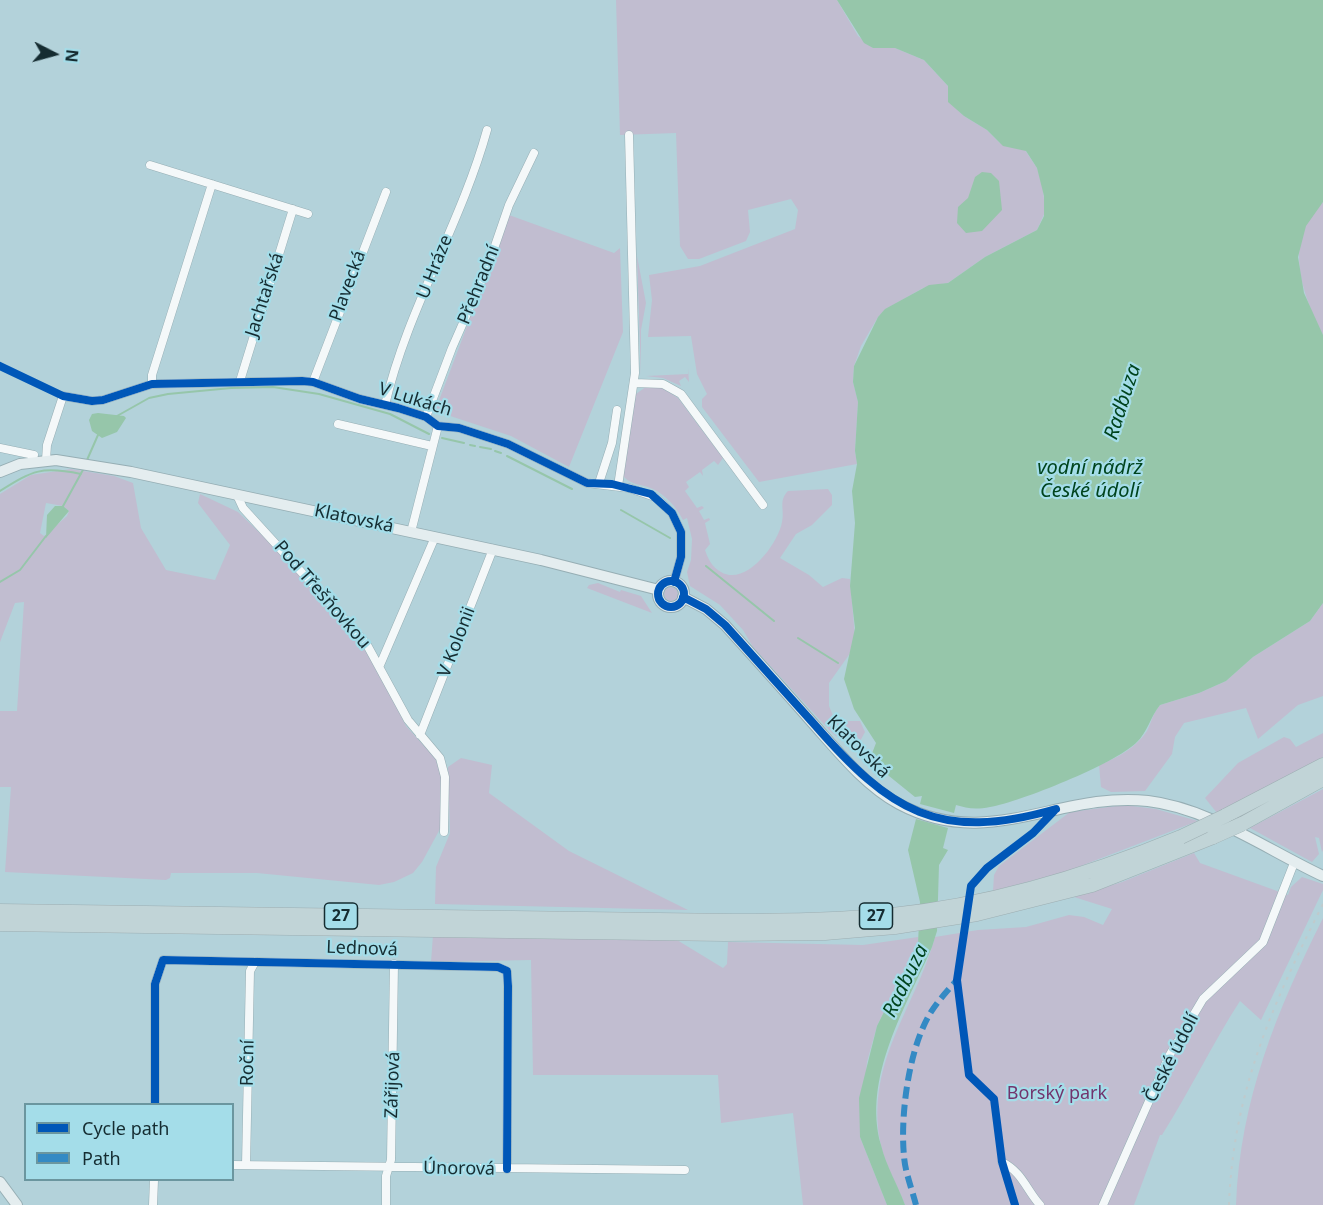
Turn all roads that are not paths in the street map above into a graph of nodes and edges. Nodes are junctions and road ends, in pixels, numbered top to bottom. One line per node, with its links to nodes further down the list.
1 (487, 130): 13 (street, U Hráze)
2 (628, 135): 11 (street)
3 (534, 153): 15 (street, Přehradní)
4 (150, 165): 5 (street)
5 (212, 184): 7 (street); 12 (street)
6 (386, 192): 10 (street, Plavecká)
7 (293, 209): 8 (street); 9 (street, Jachtařská)
8 (308, 214)
9 (240, 381): 10 (street, V Lukách); 12 (street, V Lukách)
10 (314, 382): 13 (street, V Lukách)
11 (634, 383): 24 (street); 26 (street)
12 (152, 384): 21 (street, V Lukách)
13 (386, 405): 15 (street, V Lukách)
14 (617, 410): 23 (street)
15 (426, 417): 17 (street, V Lukách)
16 (338, 424): 18 (street)
17 (438, 426): 18 (street, V Lukách); 23 (street, V Lukách)
18 (432, 446): 27 (street, V Lukách)
19 (0, 448): 20 (street)
20 (34, 455)
21 (46, 460): 22 (main road, Klatovská); 25 (main road, Klatovská)
22 (0, 472)
23 (599, 483): 24 (street, V Lukách)
24 (618, 486): 30 (street, V Lukách)
25 (237, 495): 27 (main road, Klatovská); 33 (street, Pod Třešňovkou)
26 (763, 505)
27 (411, 532): 28 (main road, Klatovská)
28 (435, 537): 29 (main road, Klatovská); 33 (street)
29 (493, 549): 31 (main road, Klatovská); 34 (street, V Kolonii)
30 (675, 582): 31 (main road); 32 (main road)
31 (659, 590): 32 (main road)
32 (683, 597): 38 (main road, Klatovská)
33 (380, 665): 34 (street, Pod Třešňovkou)
34 (420, 735): 37 (street, Pod Třešňovkou)
35 (1323, 765): 40 (highway, 27, bridge)
36 (1323, 779): 42 (highway, 27, bridge)
37 (444, 832)
38 (1294, 863): 39 (main road, Klatovská); 59 (street, České údolí)
39 (1323, 876)
40 (0, 911)
41 (0, 924): 42 (highway, 27)
42 (38, 925): 43 (highway)
43 (0, 930)
44 (255, 962): 45 (street, Lednová); 46 (street, Lednová); 49 (street, Roční)
45 (394, 964): 50 (street, Zářijová); 51 (street, Lednová)
46 (155, 1103)
47 (1002, 1162): 58 (street)
48 (234, 1165): 49 (street, Únorová)
49 (246, 1165): 50 (street, Únorová)
50 (389, 1168): 51 (street, Únorová); 57 (street, Zářijová)
51 (507, 1169): 52 (street, Únorová)
52 (686, 1170)
53 (154, 1181): 56 (street)
54 (0, 1182): 55 (main road)
55 (17, 1205)
56 (153, 1205)
57 (386, 1205)
58 (1040, 1205)
59 (1103, 1205)

